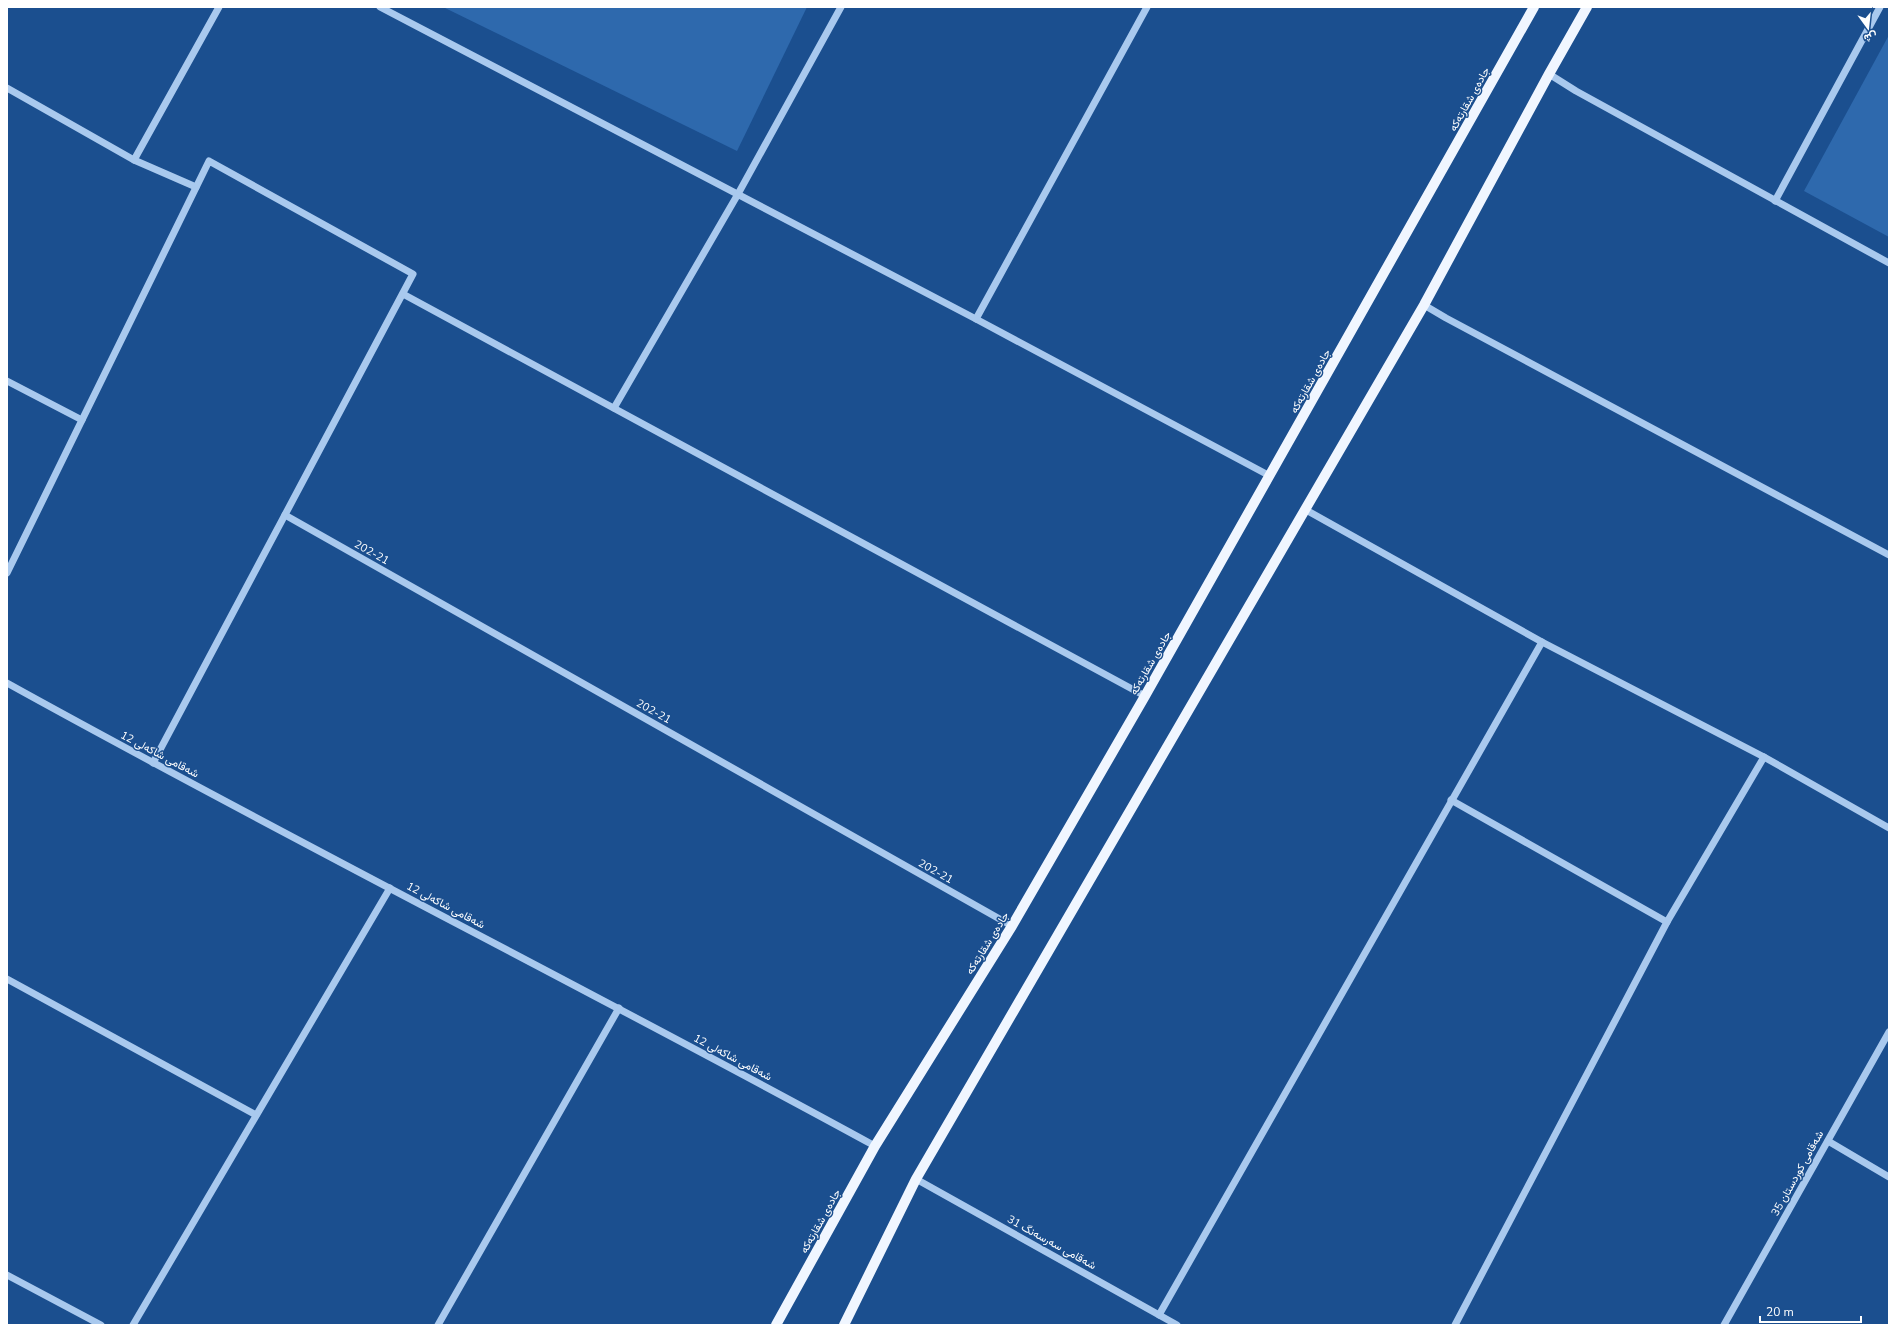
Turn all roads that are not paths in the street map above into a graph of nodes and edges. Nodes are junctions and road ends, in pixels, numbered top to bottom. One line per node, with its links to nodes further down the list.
1 (219, 7): 10 (street)
2 (380, 7): 12 (street)
3 (841, 7): 12 (street)
4 (1147, 7): 17 (street)
5 (1534, 7): 21 (main road, جادەی شقارتەکە)
6 (1587, 7): 8 (main road)
7 (1880, 7): 13 (street)
8 (1549, 74): 13 (street); 16 (main road)
9 (7, 88): 10 (street)
10 (134, 160): 11 (street)
11 (196, 187): 15 (street); 20 (street)
12 (738, 194): 17 (street); 19 (street)
13 (1775, 201): 14 (street)
14 (1889, 263)
15 (403, 294): 19 (street); 23 (street)
16 (1424, 304): 22 (main road); 24 (street)
17 (976, 318): 21 (street)
18 (7, 381): 20 (street)
19 (614, 408): 28 (street)
20 (82, 420): 25 (street)
21 (1270, 476): 28 (main road, جادەی شقارتەکە)
22 (1306, 510): 26 (street); 43 (main road)
23 (285, 515): 30 (street); 35 (street, 202-21)
24 (1889, 555)
25 (7, 574)
26 (1542, 642): 29 (street); 31 (street)
27 (7, 683): 30 (street, شەقامی شاکەلی 12)
28 (1145, 696): 35 (main road, جادەی شقارتەکە)
29 (1764, 757): 32 (street); 34 (street)
30 (153, 763): 33 (street, شەقامی شاکەلی 12)
31 (1451, 800): 34 (street); 45 (street)
32 (1889, 828)
33 (390, 888): 37 (street, شەقامی شاکەلی 12); 39 (street)
34 (1667, 922): 52 (street)
35 (1012, 926): 41 (main road, جادەی شقارتەکە)
36 (7, 979): 39 (street)
37 (619, 1008): 41 (street, شەقامی شاکەلی 12); 48 (street)
38 (1889, 1032): 40 (street, شەقامی کوردستان 35)
39 (256, 1115): 47 (street)
40 (1828, 1141): 42 (street); 53 (street, شەقامی کوردستان 35)
41 (875, 1146): 49 (main road, جادەی شقارتەکە)
42 (1889, 1177)
43 (916, 1179): 45 (street, شەقامی سەرسەنگ 31); 50 (main road)
44 (7, 1275): 46 (street)
45 (1159, 1315): 51 (street, شەقامی سەرسەنگ 31)
46 (101, 1325)
47 (133, 1325)
48 (438, 1325)
49 (776, 1325)
50 (844, 1325)
51 (1178, 1325)
52 (1455, 1325)
53 (1724, 1325)

